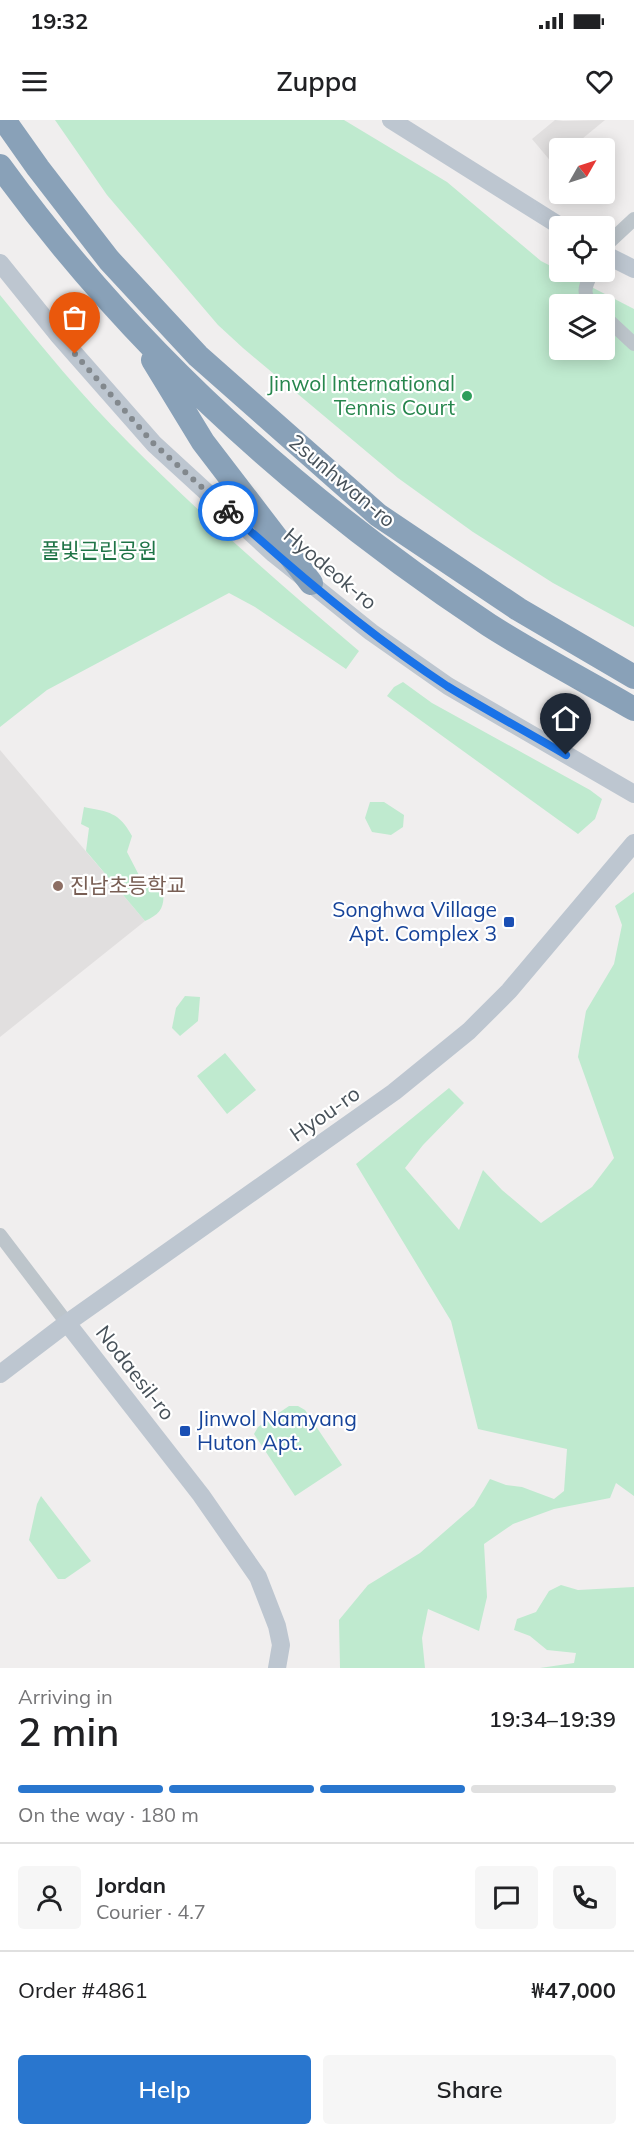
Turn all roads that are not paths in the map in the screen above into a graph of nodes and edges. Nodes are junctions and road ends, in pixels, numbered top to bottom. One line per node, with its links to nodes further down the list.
1 (4, 120): 5 (highway, 2sunhwan-ro)
2 (13, 120): 5 (highway)
3 (391, 120): 6 (main road)
4 (0, 166): 13 (highway, 2sunhwan-ro)
5 (38, 168): 16 (highway, 2sunhwan-ro)
6 (549, 219)
7 (634, 219): 8 (street)
8 (615, 237)
9 (615, 259): 11 (main road)
10 (0, 263): 15 (main road, Hyodeok-ro)
11 (634, 268)
12 (615, 326): 14 (street)
13 (137, 333): 15 (highway); 17 (highway, 2sunhwan-ro)
14 (634, 344)
15 (311, 583): 18 (main road, Hyodeok-ro)
16 (634, 677)
17 (634, 709)
18 (634, 794)
19 (634, 843): 21 (main road, Hyou-ro)
20 (0, 1235): 21 (street)
21 (67, 1323): 22 (main road, Hyou-ro); 23 (main road, Nodaesil-ro)
22 (0, 1374)
23 (277, 1668)

